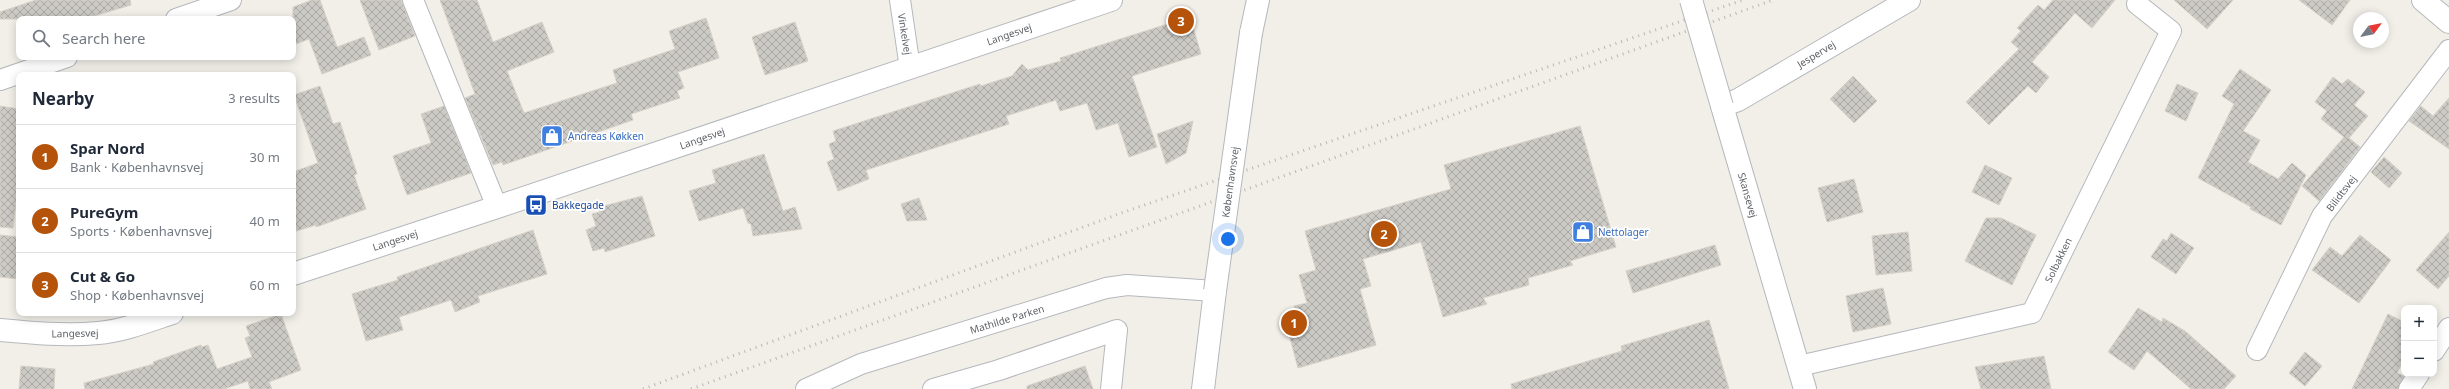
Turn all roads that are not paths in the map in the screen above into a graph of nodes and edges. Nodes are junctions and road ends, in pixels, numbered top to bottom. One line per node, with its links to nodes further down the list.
1 (231, 0): 10 (street)
2 (413, 0): 19 (street)
3 (900, 0): 14 (street, Vinkelvej)
4 (1111, 0): 14 (street, Langesvej)
5 (1258, 0): 21 (street, Københavnsvej, bridge)
6 (1691, 0): 18 (street, Skansevej, bridge)
7 (1908, 0): 18 (street, Jespervej)
8 (2423, 0): 11 (street)
9 (2137, 4): 27 (street, Solbakken)
10 (185, 16)
11 (2449, 22)
12 (2449, 50): 26 (street, Bilidtsvej)
13 (62, 60): 15 (street)
14 (910, 68): 19 (street, Langesvej)
15 (47, 70)
16 (16, 77): 17 (street)
17 (0, 80)
18 (1722, 106): 27 (street, Skansevej)
19 (497, 207): 20 (street, Langesvej)
20 (296, 273)
21 (1215, 291): 29 (street, Mathilde Parken); 32 (street, Københavnsvej)
22 (161, 316): 24 (street, Langesvej)
23 (2449, 328): 25 (street)
24 (0, 330)
25 (2437, 346)
26 (2257, 350)
27 (1799, 366): 33 (street, Skansevej)
28 (2417, 377): 34 (street)
29 (806, 389)
30 (933, 389): 31 (street)
31 (1111, 389)
32 (1203, 389)
33 (1805, 389)
34 (2409, 389)

